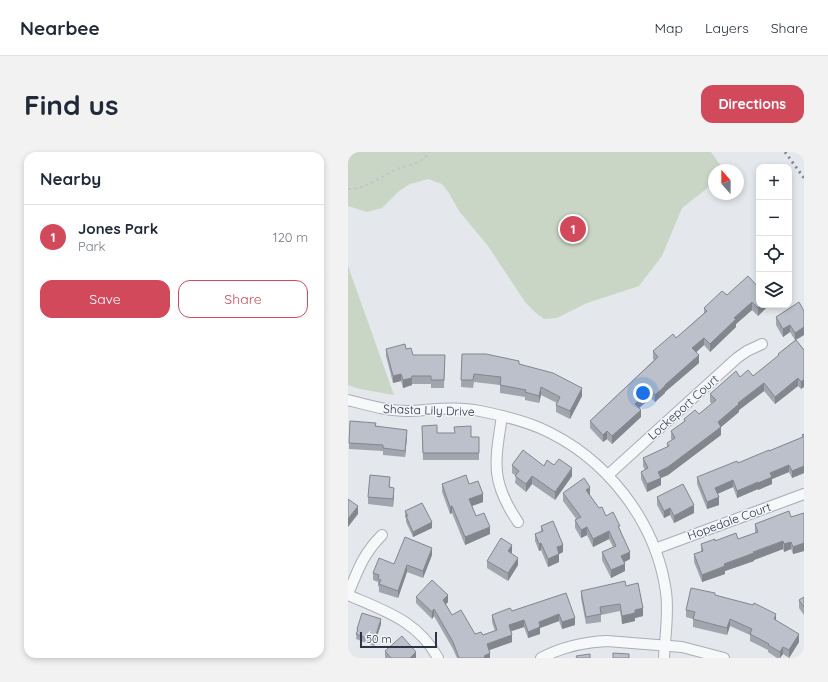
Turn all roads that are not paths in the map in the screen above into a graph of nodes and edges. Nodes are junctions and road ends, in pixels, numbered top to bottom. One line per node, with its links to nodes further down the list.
1 (762, 344): 4 (street, Lockeport Court)
2 (348, 400): 3 (street, Shasta Lily Drive)
3 (502, 416): 4 (street, Shasta Lily Drive); 6 (street)
4 (608, 475): 8 (street, Shasta Lily Drive)
5 (804, 494): 8 (street, Hopedale Court)
6 (518, 522)
7 (382, 535): 9 (street)
8 (655, 549): 10 (street, Shasta Lily Drive)
9 (348, 594): 11 (street)
10 (665, 646): 12 (street); 13 (street, Shasta Lily Drive); 14 (street)
11 (438, 658)
12 (541, 658)
13 (664, 658)
14 (724, 658)

